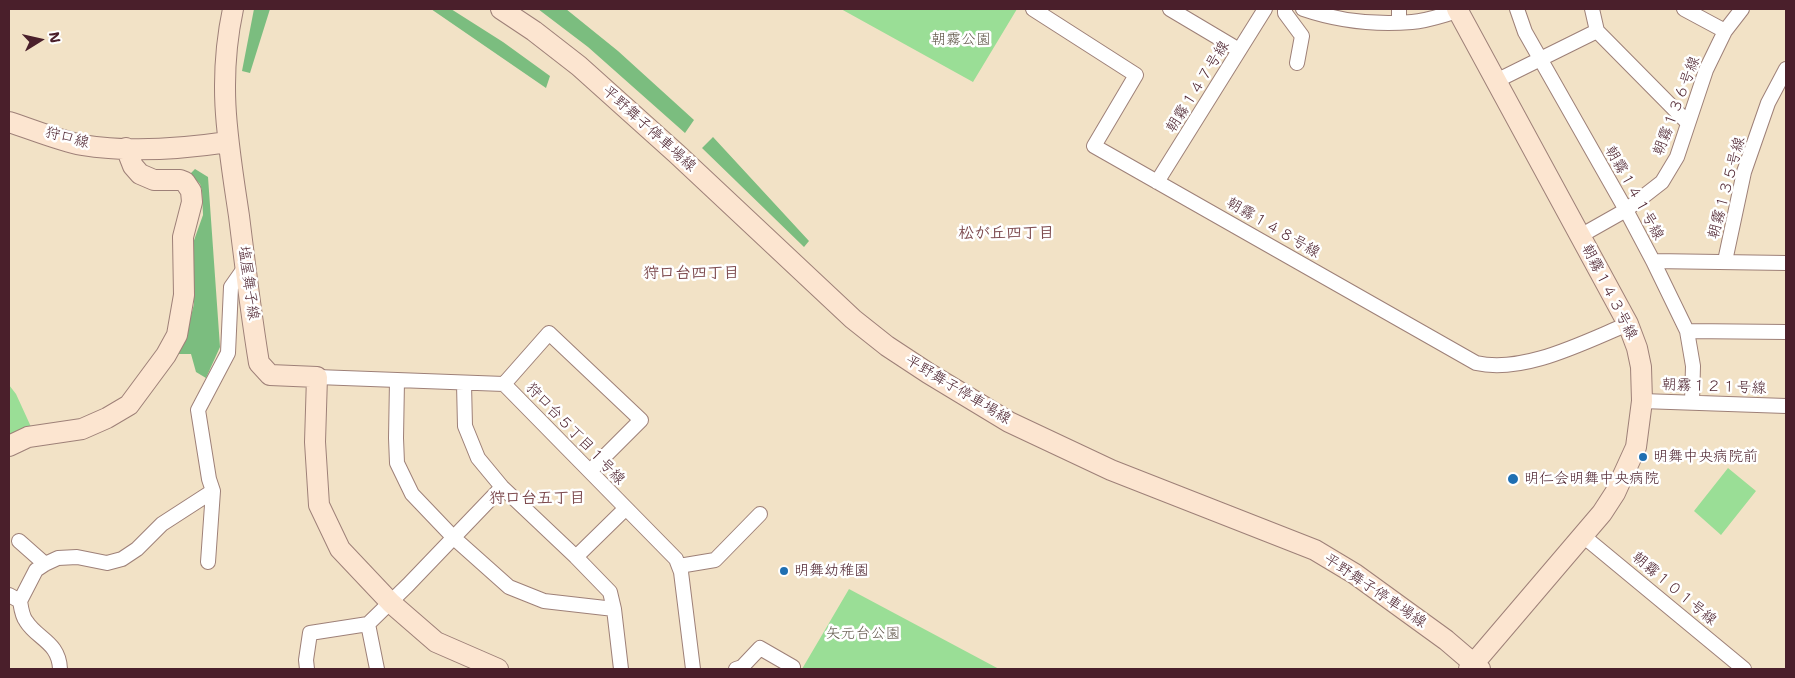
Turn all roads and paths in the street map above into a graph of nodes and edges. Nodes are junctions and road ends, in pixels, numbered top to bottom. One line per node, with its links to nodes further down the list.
1 (234, 9): 24 (main road)
2 (488, 9): 61 (main road, 平野舞子停車場線)
3 (501, 9): 61 (main road, 平野舞子停車場線)
4 (1033, 9): 26 (street, 朝霧１４８号線)
5 (1170, 9): 17 (street)
6 (1265, 9): 17 (street, 朝霧１４７号線)
7 (1284, 9): 19 (street)
8 (1303, 9): 14 (street)
9 (1517, 9): 18 (street, 朝霧１４１号線)
10 (1592, 9): 15 (street)
11 (1684, 9): 16 (street)
12 (1742, 9): 16 (street, 朝霧１３６号線)
13 (1457, 10): 14 (street); 21 (main road, 朝霧１４３号線)
14 (1399, 16)
15 (1597, 31): 18 (street); 23 (street)
16 (1725, 32): 23 (street, 朝霧１３６号線)
17 (1240, 50): 26 (street, 朝霧１４７号線)
18 (1540, 59): 21 (street); 27 (street, 朝霧１４１号線)
19 (1297, 62)
20 (1786, 70): 30 (street, 朝霧１３５号線)
21 (1496, 81): 28 (main road, 朝霧１４３号線)
22 (9, 122): 25 (main road, 狩口線)
23 (1688, 123): 27 (street, 朝霧１３６号線)
24 (228, 142): 25 (main road); 32 (main road, 塩屋舞子線)
25 (126, 148): 43 (main road)
26 (1157, 182): 33 (street, 朝霧１４８号線)
27 (1626, 210): 28 (street, 朝霧１３６号線); 29 (street, 朝霧１４１号線)
28 (1580, 236): 33 (main road, 朝霧１４３号線)
29 (1653, 261): 30 (street); 34 (street, 朝霧１４１号線)
30 (1725, 261): 31 (street)
31 (1786, 263)
32 (245, 267): 36 (main road, 塩屋舞子線); 46 (street)
33 (1628, 324): 40 (main road, 朝霧１４３号線)
34 (1687, 331): 35 (street); 41 (street, 朝霧１４１号線)
35 (1786, 332)
36 (317, 377): 37 (street, 狩口台５丁目１号線); 57 (main road)
37 (397, 381): 38 (street, 狩口台５丁目１号線); 50 (street)
38 (464, 384): 39 (street, 狩口台５丁目１号線); 45 (street)
39 (504, 384): 44 (street, 狩口台５丁目１号線); 44 (street)
40 (1642, 401): 41 (street, 朝霧１２１号線); 49 (main road, 朝霧１４３号線)
41 (1692, 402): 42 (street, 朝霧１２１号線)
42 (1786, 406)
43 (9, 446)
44 (590, 471): 47 (street, 狩口台５丁目１号線)
45 (502, 487): 50 (street); 52 (street)
46 (213, 491): 53 (street); 54 (street)
47 (625, 509): 52 (street); 55 (street, 狩口台５丁目１号線)
48 (760, 514): 55 (street)
49 (1582, 535): 61 (main road, 朝霧１４３号線); 69 (street, 朝霧１０１号線)
50 (454, 538): 57 (street); 58 (street)
51 (19, 541): 54 (street)
52 (576, 557): 58 (street)
53 (208, 562)
54 (45, 564): 56 (street)
55 (679, 566): 67 (street, 狩口台５丁目１号線)
56 (14, 598): 62 (street)
57 (391, 603): 59 (street); 65 (main road)
58 (614, 609): 66 (street)
59 (368, 624): 63 (street); 64 (street)
60 (794, 667): 68 (street)
61 (1472, 668)
62 (60, 669)
63 (307, 669)
64 (377, 669)
65 (498, 669)
66 (621, 669)
67 (693, 669)
68 (736, 669)
69 (1744, 669)

